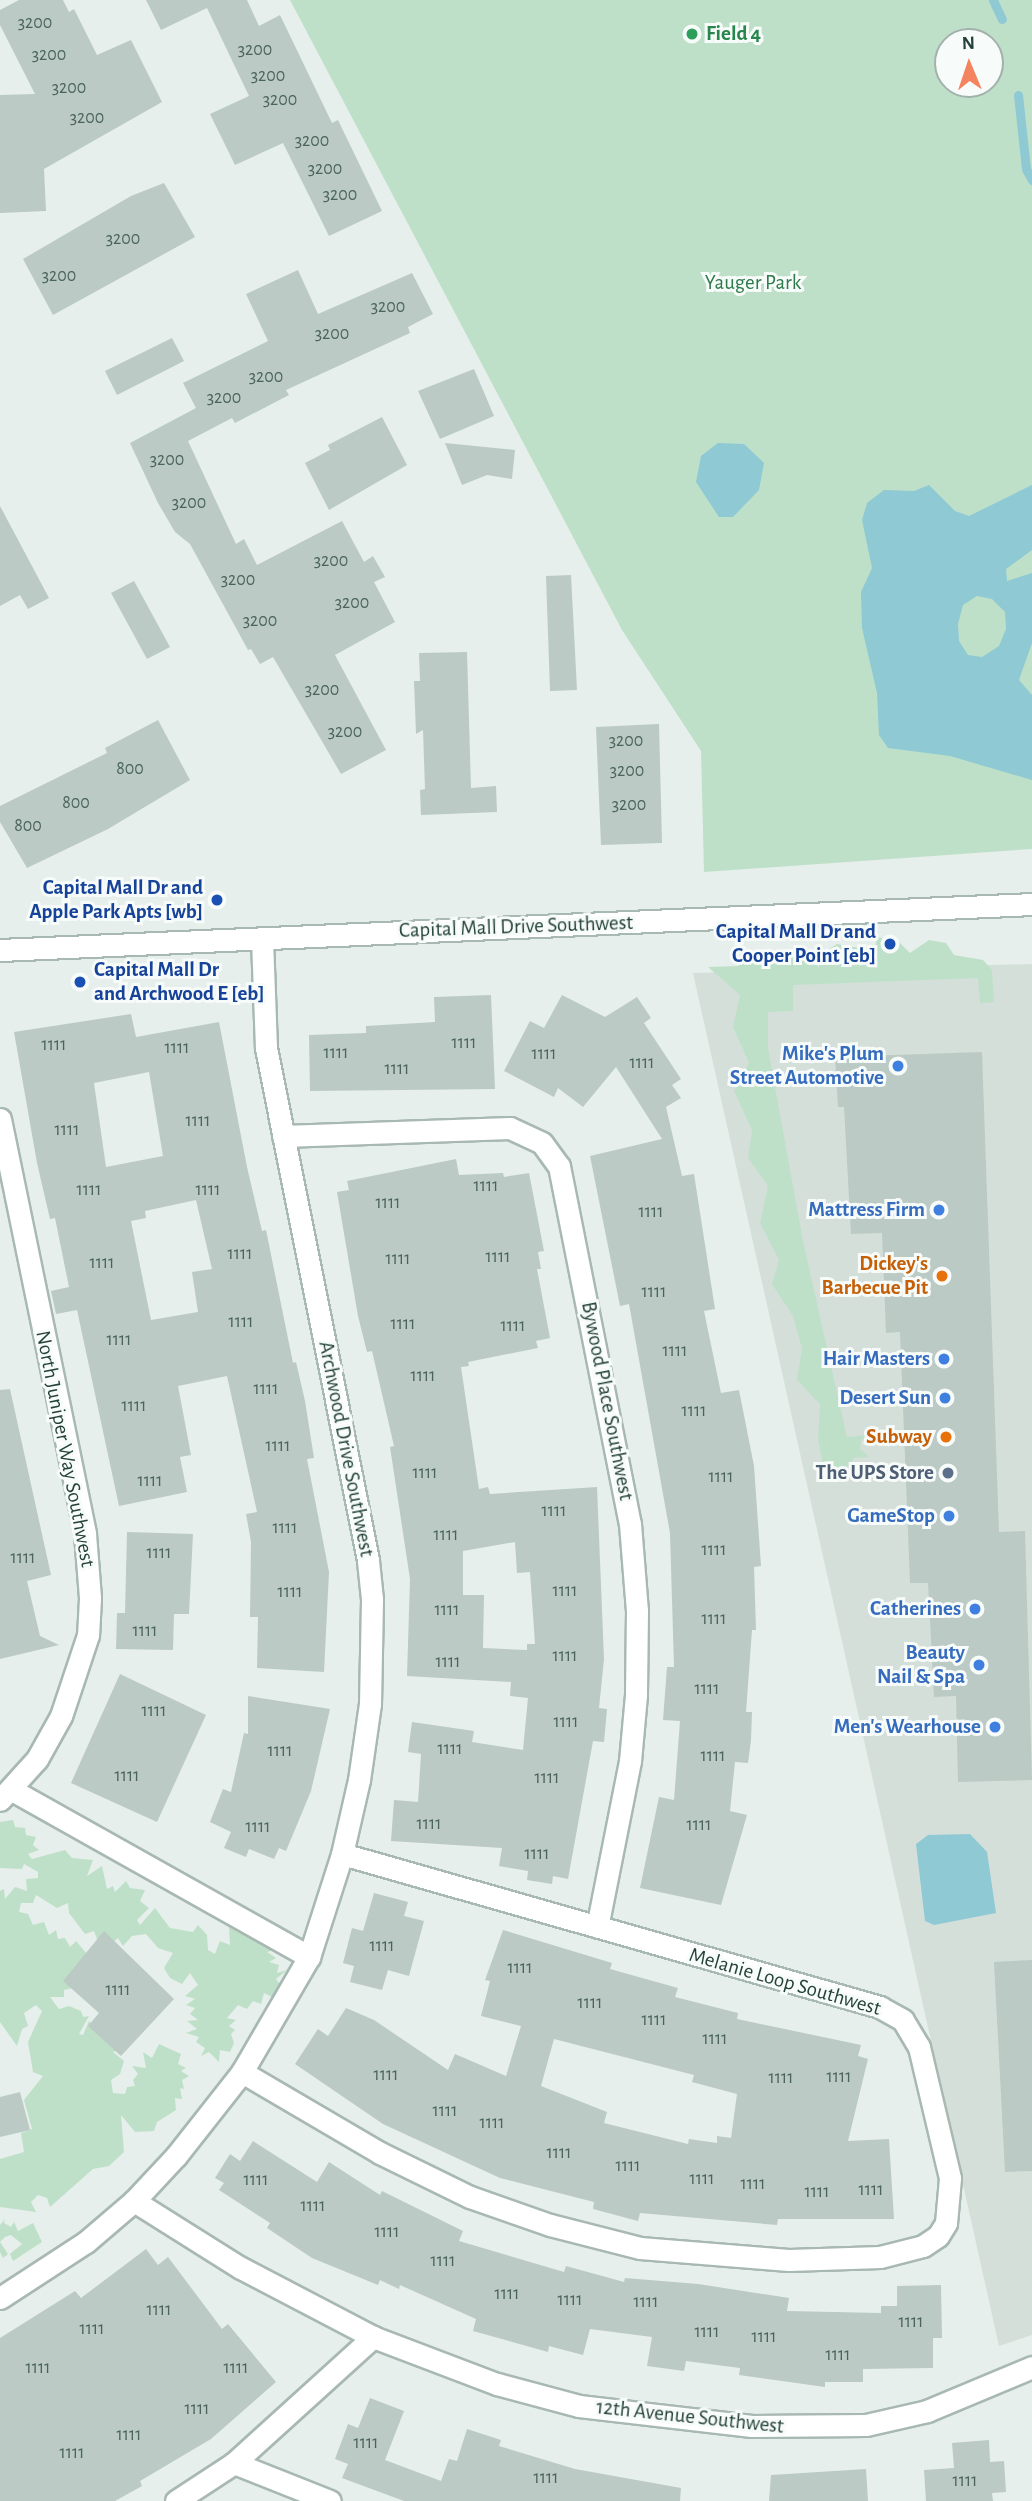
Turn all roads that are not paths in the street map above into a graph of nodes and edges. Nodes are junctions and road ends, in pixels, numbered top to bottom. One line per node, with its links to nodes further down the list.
1 (1032, 904): 2 (street, Capital Mall Drive Southwest)
2 (262, 938): 3 (street, Capital Mall Drive Southwest); 5 (street, Archwood Drive Southwest)
3 (0, 950)
4 (0, 1119): 6 (street, North Juniper Way Southwest)
5 (283, 1136): 7 (street, Archwood Drive Southwest); 8 (street, Bywood Place Southwest)
6 (6, 1795): 9 (street)
7 (342, 1854): 8 (street, Melanie Loop Southwest); 9 (street, Archwood Drive Southwest)
8 (597, 1927): 10 (street, Melanie Loop Southwest)
9 (309, 1956): 10 (street, Archwood Drive Southwest)
10 (242, 2072): 11 (street, Archwood Drive Southwest)
11 (134, 2201): 12 (street, Archwood Drive Southwest); 13 (street, 12th Avenue Southwest)
12 (0, 2298)
13 (373, 2337): 14 (street, 12th Avenue Southwest); 15 (street)
14 (1032, 2367)
15 (234, 2463): 16 (street); 17 (street)
16 (176, 2501)
17 (330, 2501)

